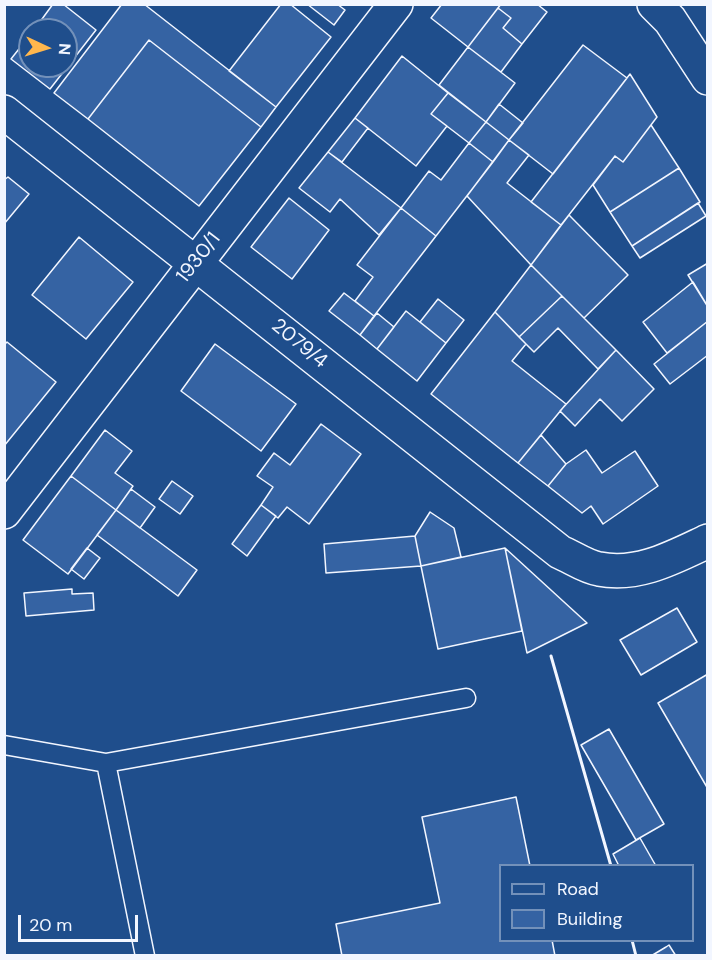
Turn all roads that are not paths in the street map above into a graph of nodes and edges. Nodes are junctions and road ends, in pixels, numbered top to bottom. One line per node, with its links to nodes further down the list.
1 (396, 4): 5 (street, 1930/1)
2 (654, 4): 3 (street)
3 (708, 78)
4 (4, 111): 5 (street, 2079/4 / 2079/4)
5 (196, 261): 6 (street, 1930/1); 7 (street, 2079/4 / 2079/4)
6 (4, 512)
7 (708, 541)
8 (466, 698): 10 (lane)
9 (4, 745): 10 (lane)
10 (106, 763): 11 (lane)
11 (145, 956)

